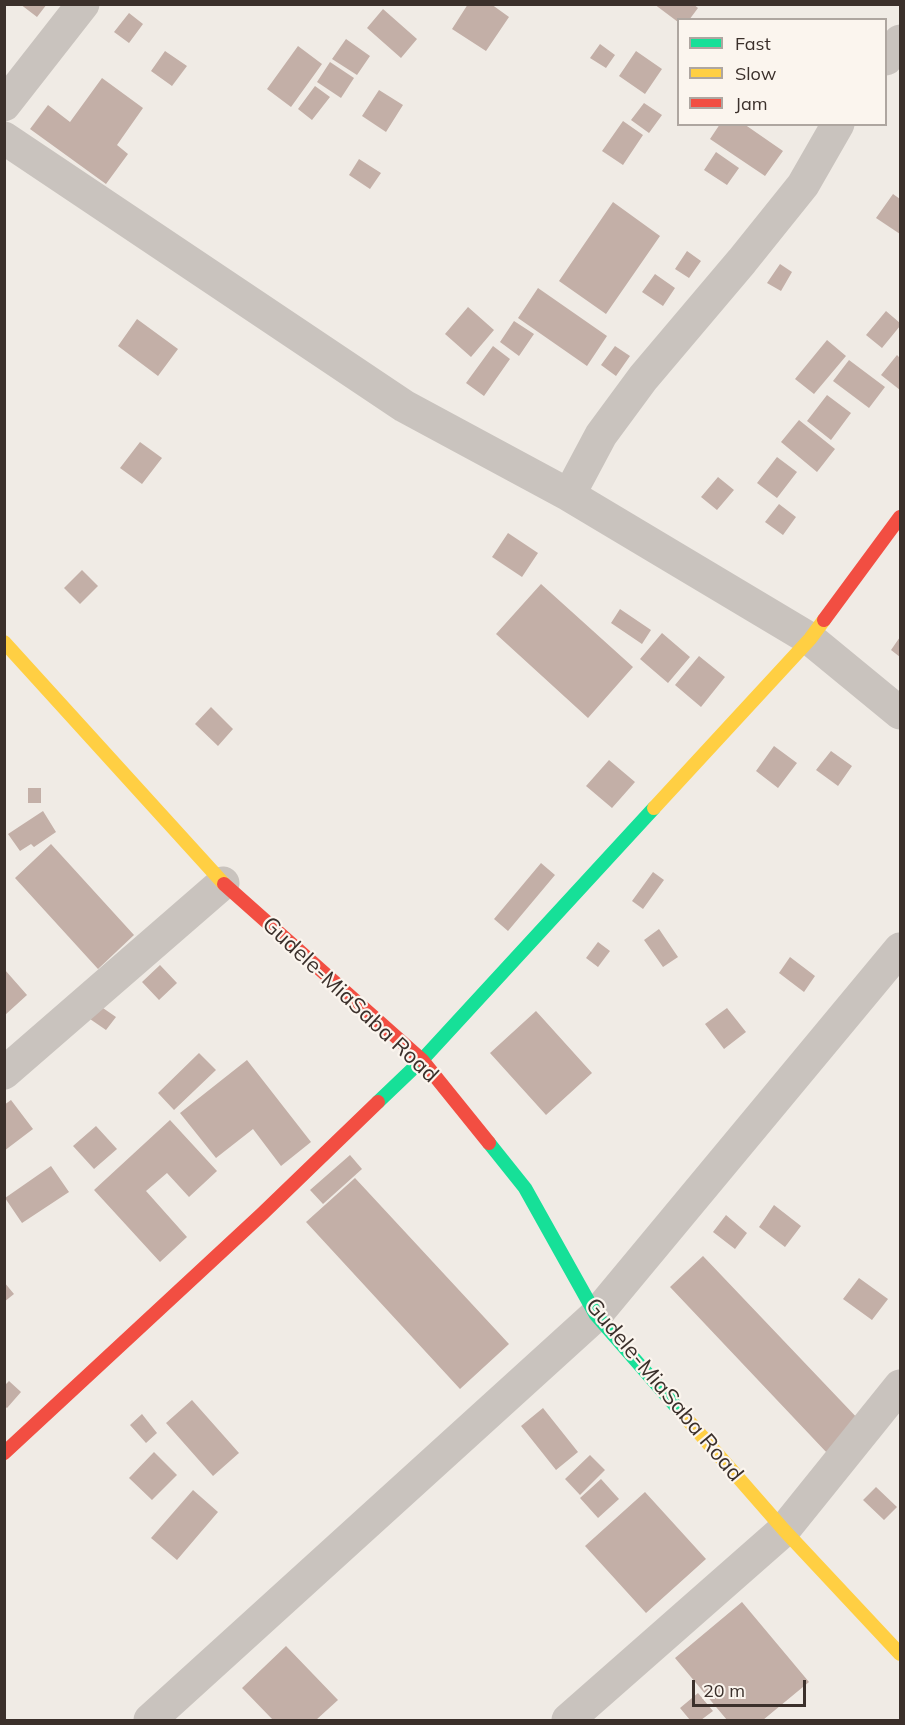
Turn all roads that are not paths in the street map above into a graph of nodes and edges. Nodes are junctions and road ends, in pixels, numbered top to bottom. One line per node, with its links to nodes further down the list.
1 (83, 4): 4 (street)
2 (900, 41): 3 (street)
3 (887, 57)
4 (4, 105)
5 (837, 126): 7 (street)
6 (4, 138): 7 (street)
7 (569, 495): 9 (street)
8 (900, 517): 9 (street)
9 (810, 639): 11 (street); 14 (street)
10 (9, 656): 12 (street, Gudele-MiaSaba Road)
11 (900, 713)
12 (223, 883): 14 (street, Gudele-MiaSaba Road); 15 (street)
13 (900, 949): 16 (street)
14 (422, 1060): 16 (street, Gudele-MiaSaba Road); 18 (street)
15 (4, 1073)
16 (596, 1315): 19 (street, Gudele-MiaSaba Road); 21 (street)
17 (900, 1386): 19 (street)
18 (4, 1453)
19 (784, 1530): 20 (street, Gudele-MiaSaba Road); 22 (street)
20 (900, 1654)
21 (150, 1720)
22 (568, 1720)

